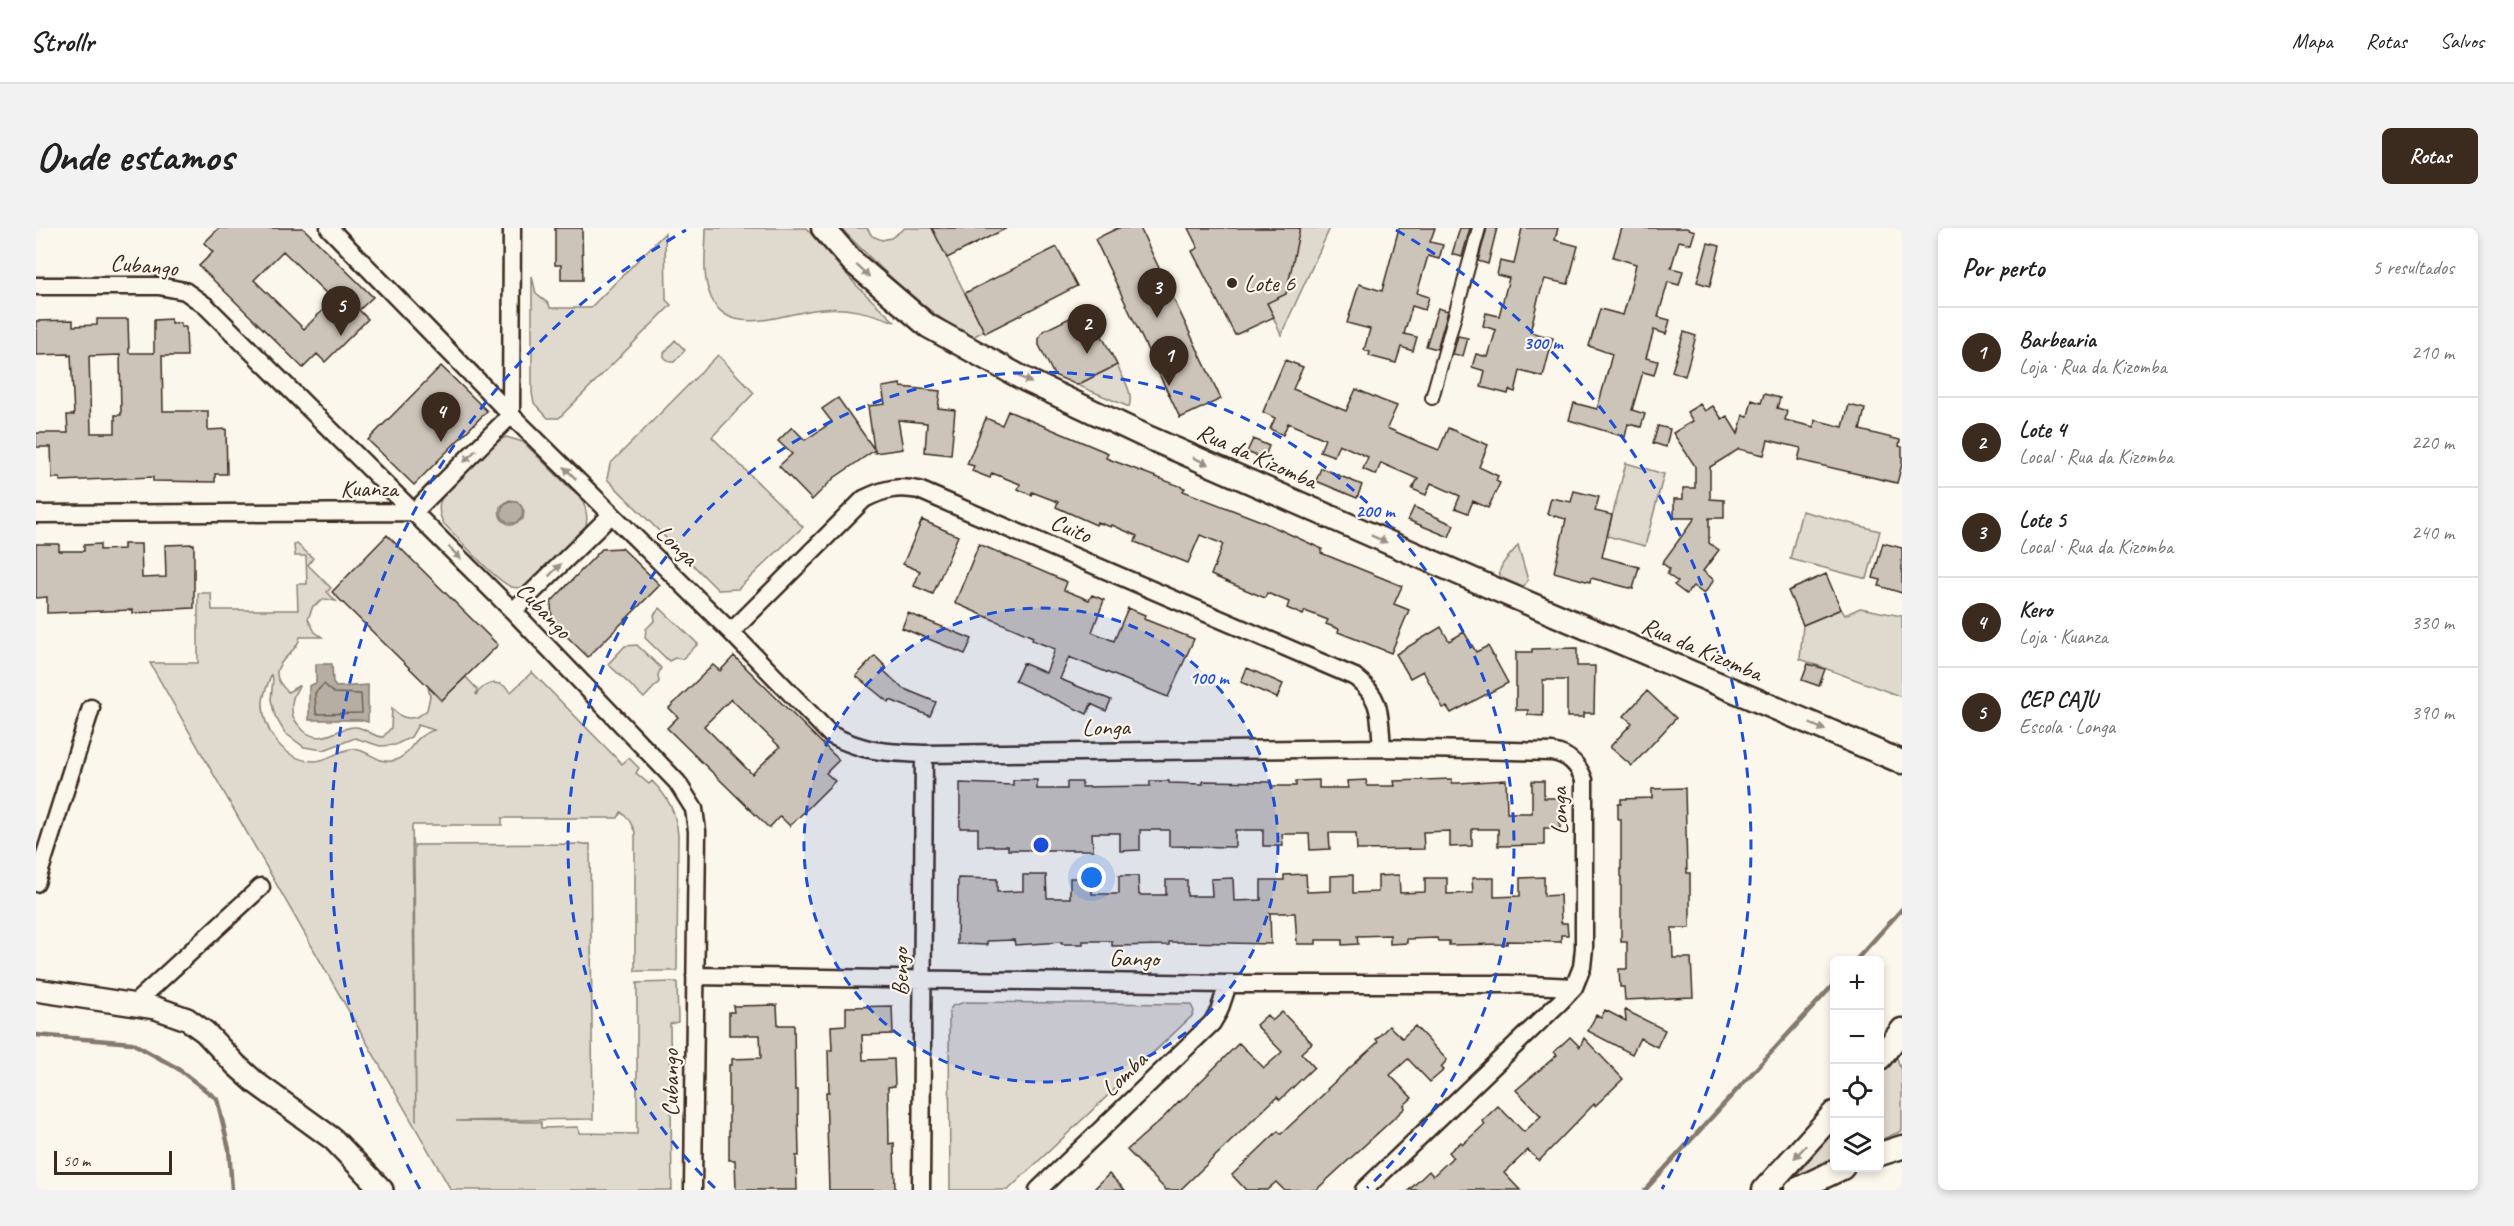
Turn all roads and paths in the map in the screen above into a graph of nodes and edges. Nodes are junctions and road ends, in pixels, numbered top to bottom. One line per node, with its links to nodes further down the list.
1 (329, 228): 7 (street, Longa)
2 (512, 228): 7 (street)
3 (823, 228): 16 (main road, Rua da Kizomba, one-way to 16)
4 (1479, 228): 6 (street)
5 (36, 286): 8 (street, Cubango)
6 (1432, 398)
7 (511, 415): 8 (street, Kuanza, one-way to 8); 10 (street, Longa, one-way to 7)
8 (414, 512): 9 (street, Kuanza); 11 (street, Cubango, one-way to 11)
9 (36, 514)
10 (611, 514): 11 (street, one-way to 10); 12 (street, Longa)
11 (513, 611): 19 (street, Cubango)
12 (730, 632): 14 (street, Cuito); 15 (street, Longa)
13 (91, 708): 17 (street)
14 (1382, 748): 15 (street, Longa); 22 (street, Longa)
15 (924, 754): 20 (street, Bengo)
16 (1902, 762)
17 (36, 883)
18 (261, 887): 24 (street)
19 (695, 976): 20 (street, Gango); 32 (street, Cubango)
20 (924, 979): 21 (street, Gango); 33 (street, Bengo)
21 (1228, 984): 22 (street, Gango); 34 (street, Lomba)
22 (1574, 987): 35 (street, Longa)
23 (36, 990): 24 (street)
24 (133, 1005): 31 (street)
25 (1902, 1030): 26 (main road)
26 (1884, 1053)
27 (1830, 1117): 36 (main road, one-way to 36)
28 (1902, 1147): 29 (main road)
29 (1884, 1153)
30 (1832, 1172): 37 (main road)
31 (382, 1190)
32 (693, 1190)
33 (921, 1190)
34 (1038, 1190)
35 (1364, 1190)
36 (1764, 1190)
37 (1796, 1190)

